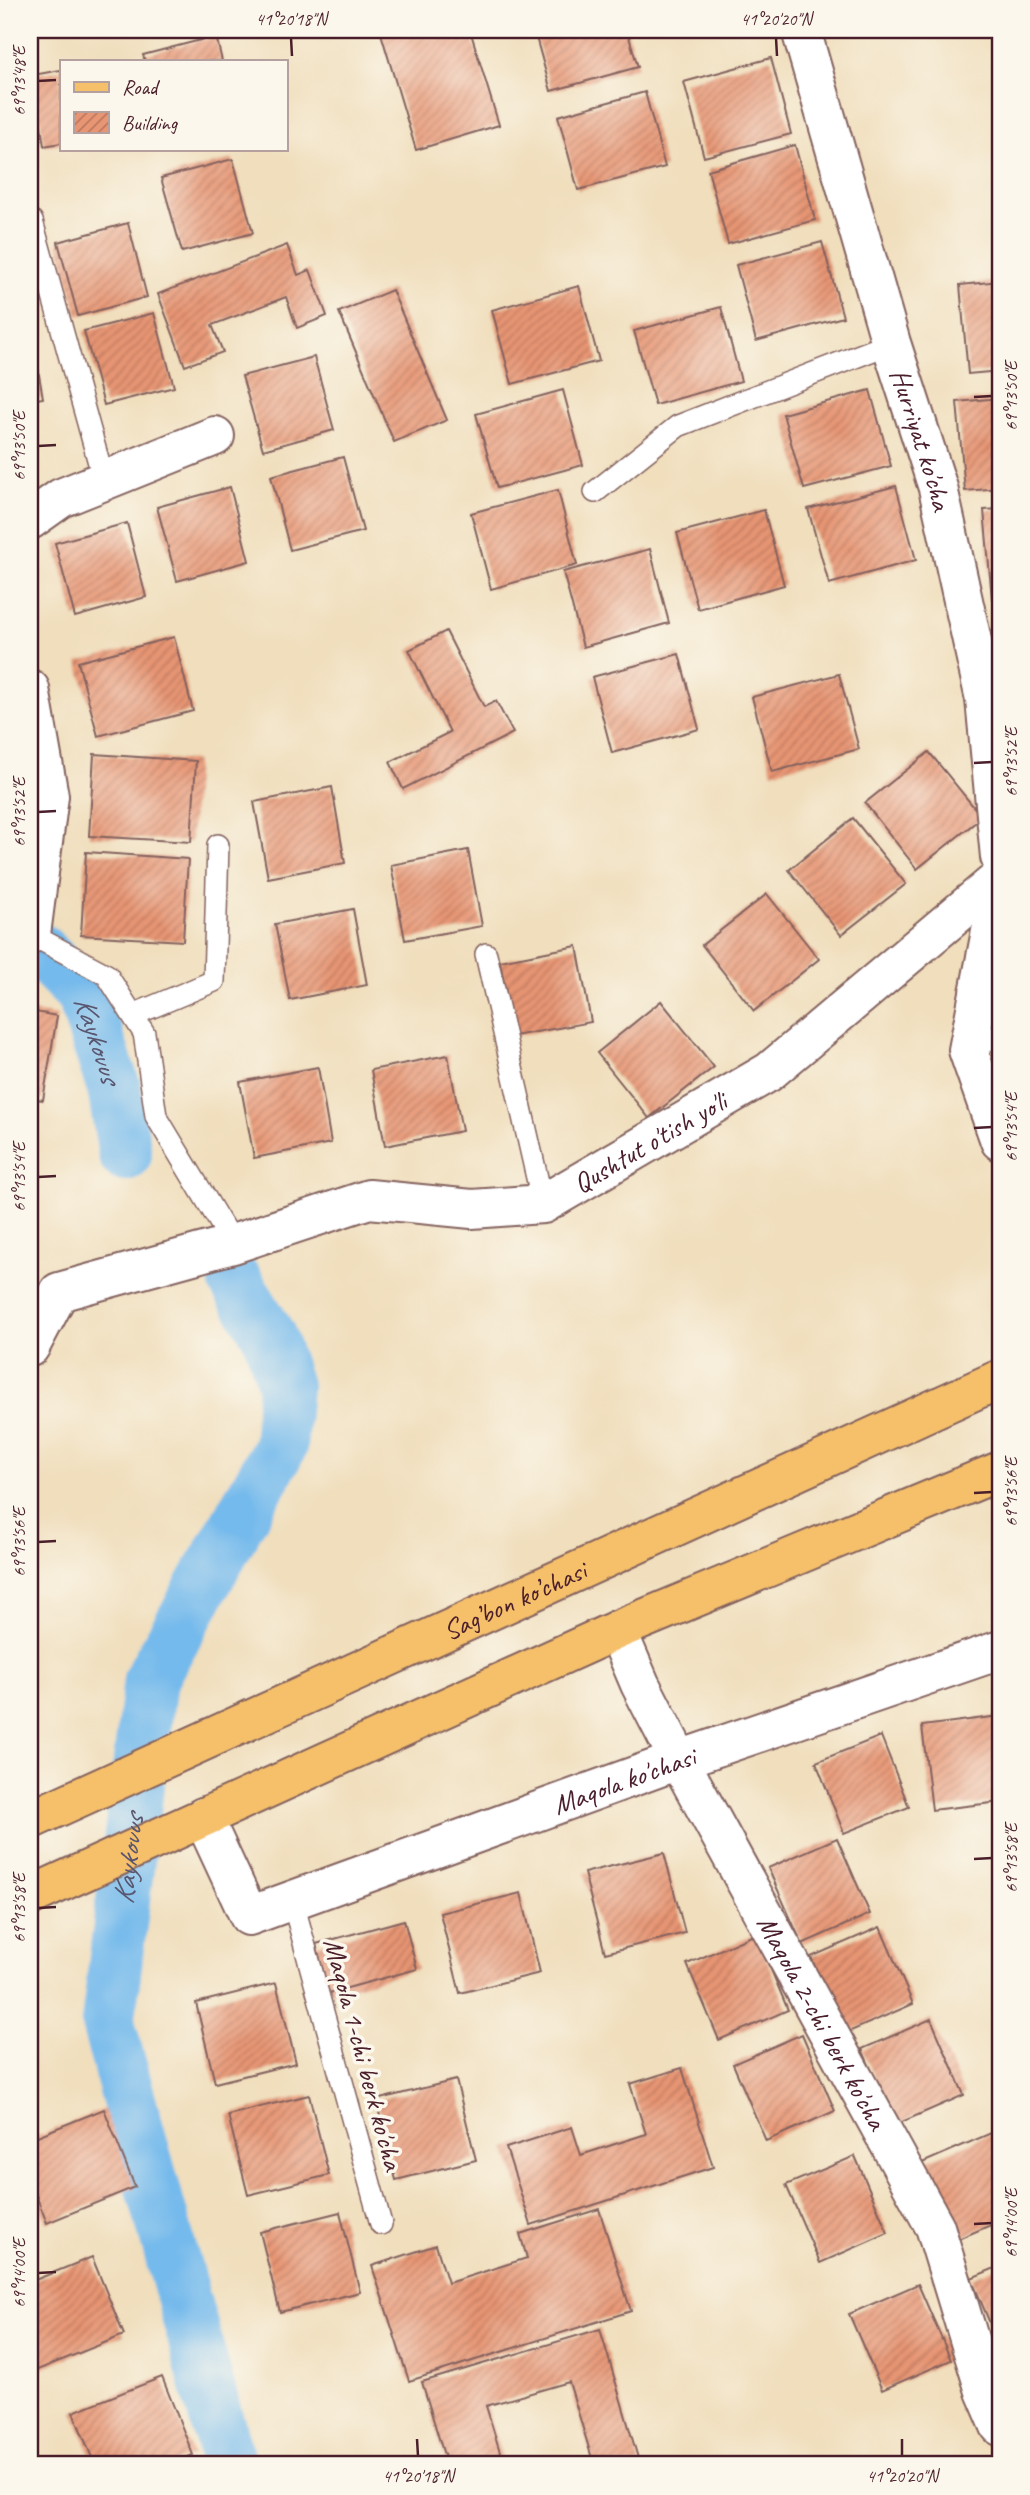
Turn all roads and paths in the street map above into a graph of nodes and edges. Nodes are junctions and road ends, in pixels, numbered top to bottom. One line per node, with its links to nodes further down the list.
1 (801, 30): 3 (street, Hurriyat ko'cha)
2 (32, 221): 5 (lane)
3 (891, 343): 6 (lane); 9 (street, Hurriyat ko'cha)
4 (215, 436): 5 (street)
5 (104, 481): 7 (street)
6 (596, 492)
7 (30, 520)
8 (30, 689): 14 (street)
9 (993, 695): 11 (street, Hurriyat ko'cha)
10 (218, 845): 16 (lane)
11 (1000, 857)
12 (1000, 878): 19 (street, Qushtut o'tish yo'li)
13 (1000, 885): 17 (street)
14 (30, 934): 16 (lane)
15 (486, 954): 19 (lane)
16 (132, 1015): 20 (lane)
17 (984, 1042): 18 (street)
18 (1000, 1141)
19 (543, 1204): 20 (street, Qushtut o'tish yo'li)
20 (233, 1244): 21 (street, Qushtut o'tish yo'li)
21 (44, 1289): 22 (street, Qushtut o'tish yo'li)
22 (30, 1347)
23 (1000, 1379): 29 (main road, Sag’bon ko’chasi)
24 (1000, 1471): 25 (main road)
25 (617, 1630): 27 (street, Maqola 2-chi berk ko'cha); 28 (main road)
26 (1000, 1650): 27 (street, Maqola ko'chasi)
27 (679, 1760): 31 (street, Maqola ko'chasi); 33 (street, Maqola 2-chi berk ko'cha)
28 (203, 1817): 30 (main road); 31 (street, Maqola ko'chasi)
29 (30, 1820)
30 (38, 1892)
31 (292, 1899): 32 (lane, Maqola 1-chi berk ko'cha)
32 (381, 2224)
33 (993, 2387): 34 (street, Maqola 2-chi berk ko'cha)
34 (1000, 2426)

